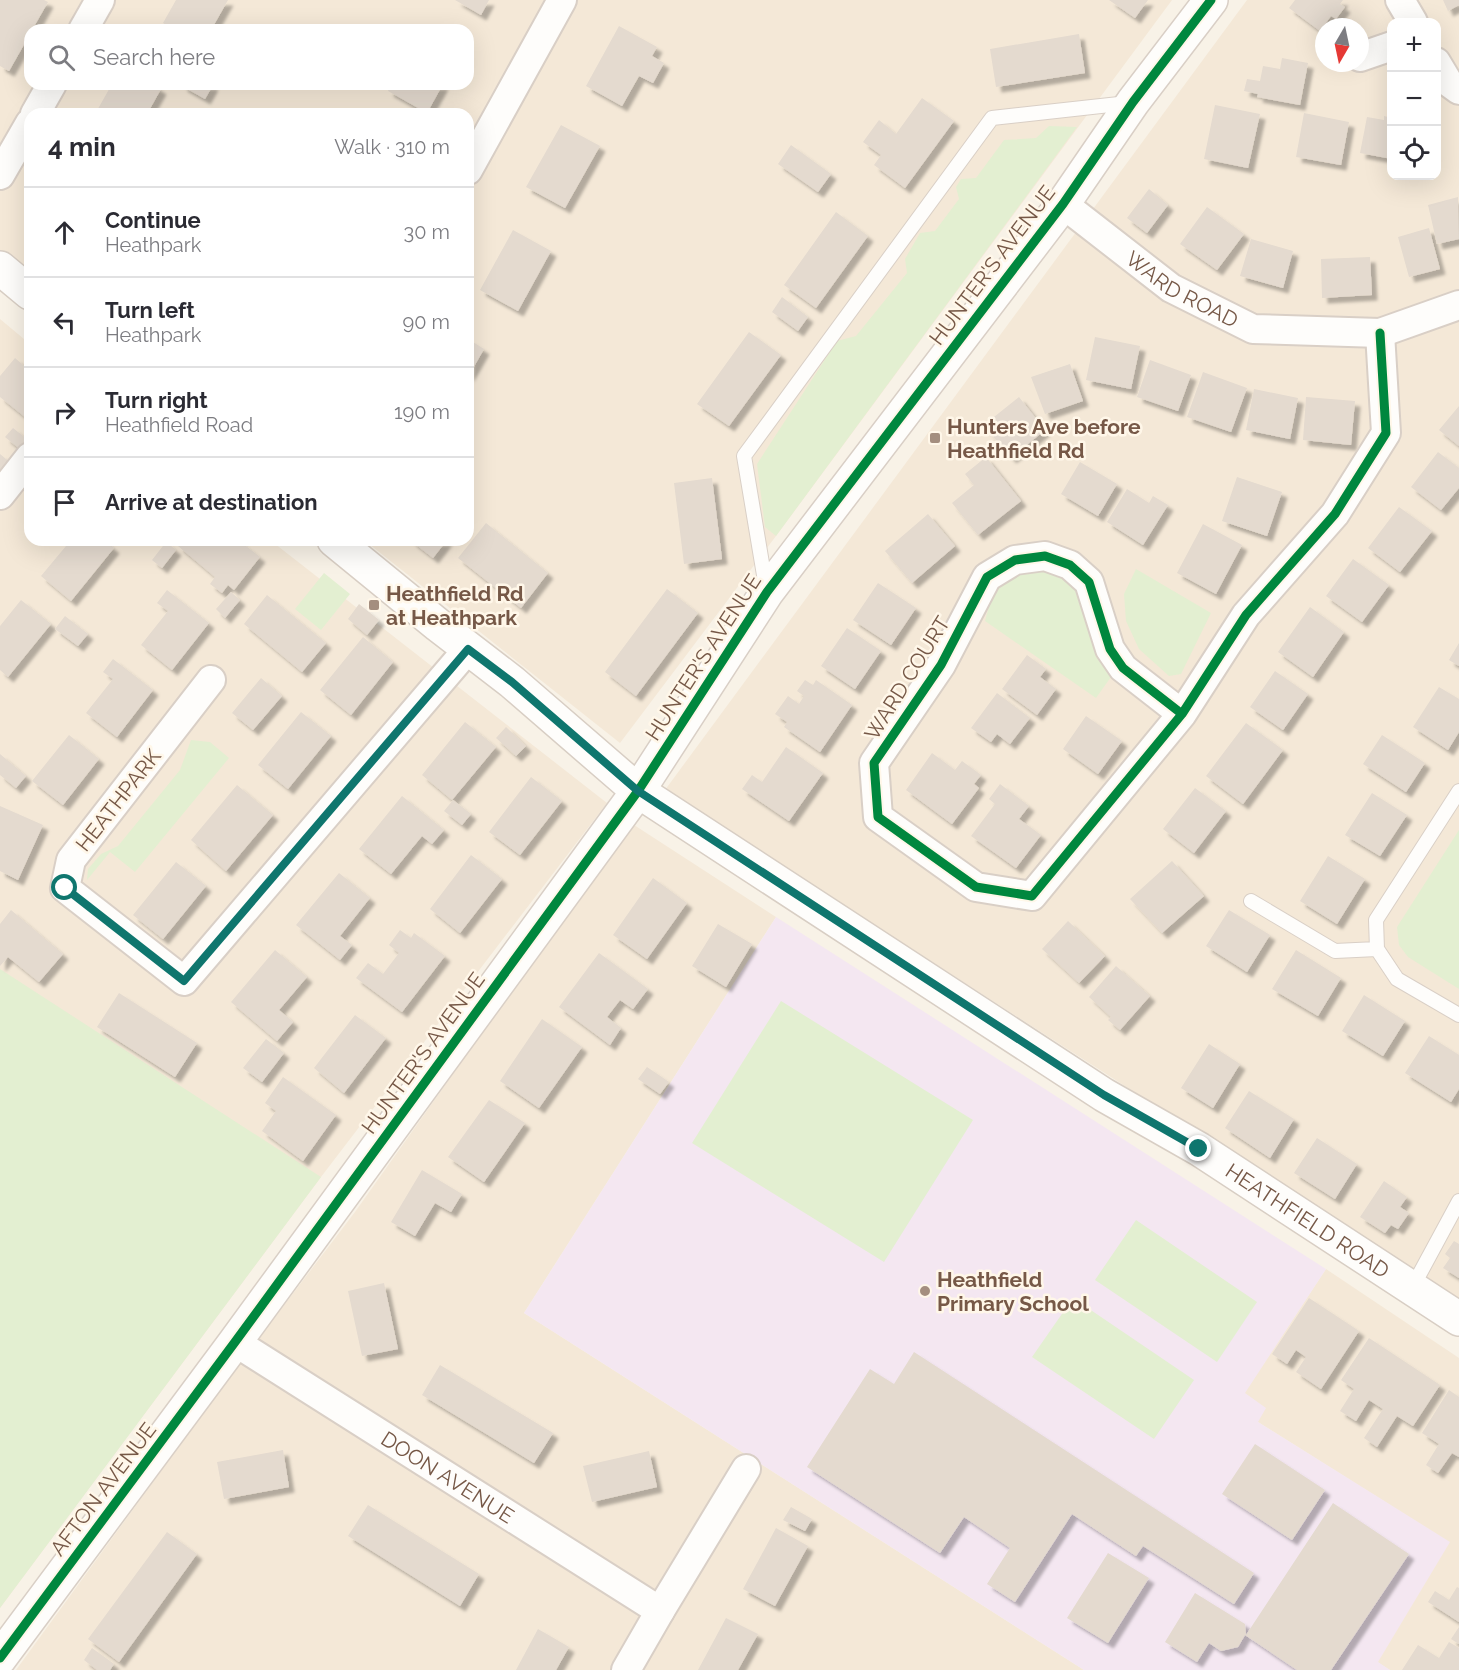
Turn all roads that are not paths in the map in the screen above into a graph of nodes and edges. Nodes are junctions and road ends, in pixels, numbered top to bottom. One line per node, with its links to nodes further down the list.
1 (100, 0): 6 (street)
2 (562, 0): 15 (street)
3 (1211, 0): 12 (street, HUNTER'S AVENUE)
4 (1400, 0): 5 (street)
5 (1411, 18)
6 (86, 24)
7 (1387, 48): 8 (street)
8 (1369, 54)
9 (1441, 69): 11 (street)
10 (49, 90): 13 (street)
11 (1459, 90)
12 (1133, 102): 17 (street, HUNTER'S AVENUE); 25 (lane)
13 (38, 108)
14 (24, 133): 16 (street)
15 (474, 159)
16 (0, 175)
17 (1063, 204): 21 (street, WARD ROAD); 25 (street, HUNTER'S AVENUE)
18 (0, 268): 19 (street)
19 (24, 288)
20 (1459, 305): 21 (street, WARD ROAD)
21 (1380, 333): 28 (street, WARD COURT)
22 (24, 465): 23 (street)
23 (0, 495)
24 (341, 546): 26 (street, HEATHFIELD ROAD)
25 (767, 592): 30 (street, HUNTER'S AVENUE)
26 (468, 649): 27 (street, HEATHPARK); 30 (street, HEATHFIELD ROAD)
27 (212, 680)
28 (1182, 714): 28 (street, WARD COURT)
29 (1459, 790): 32 (lane)
30 (638, 791): 35 (street, HEATHFIELD ROAD); 37 (street, HUNTER'S AVENUE)
31 (1251, 902): 32 (lane)
32 (1377, 949): 33 (lane)
33 (1459, 1015)
34 (1459, 1201): 35 (lane)
35 (1412, 1288): 36 (street, HEATHFIELD ROAD)
36 (1459, 1319)
37 (235, 1342): 39 (street, DOON AVENUE); 40 (street, AFTON AVENUE)
38 (747, 1469): 39 (street)
39 (660, 1611): 41 (street)
40 (0, 1659)
41 (626, 1670)

